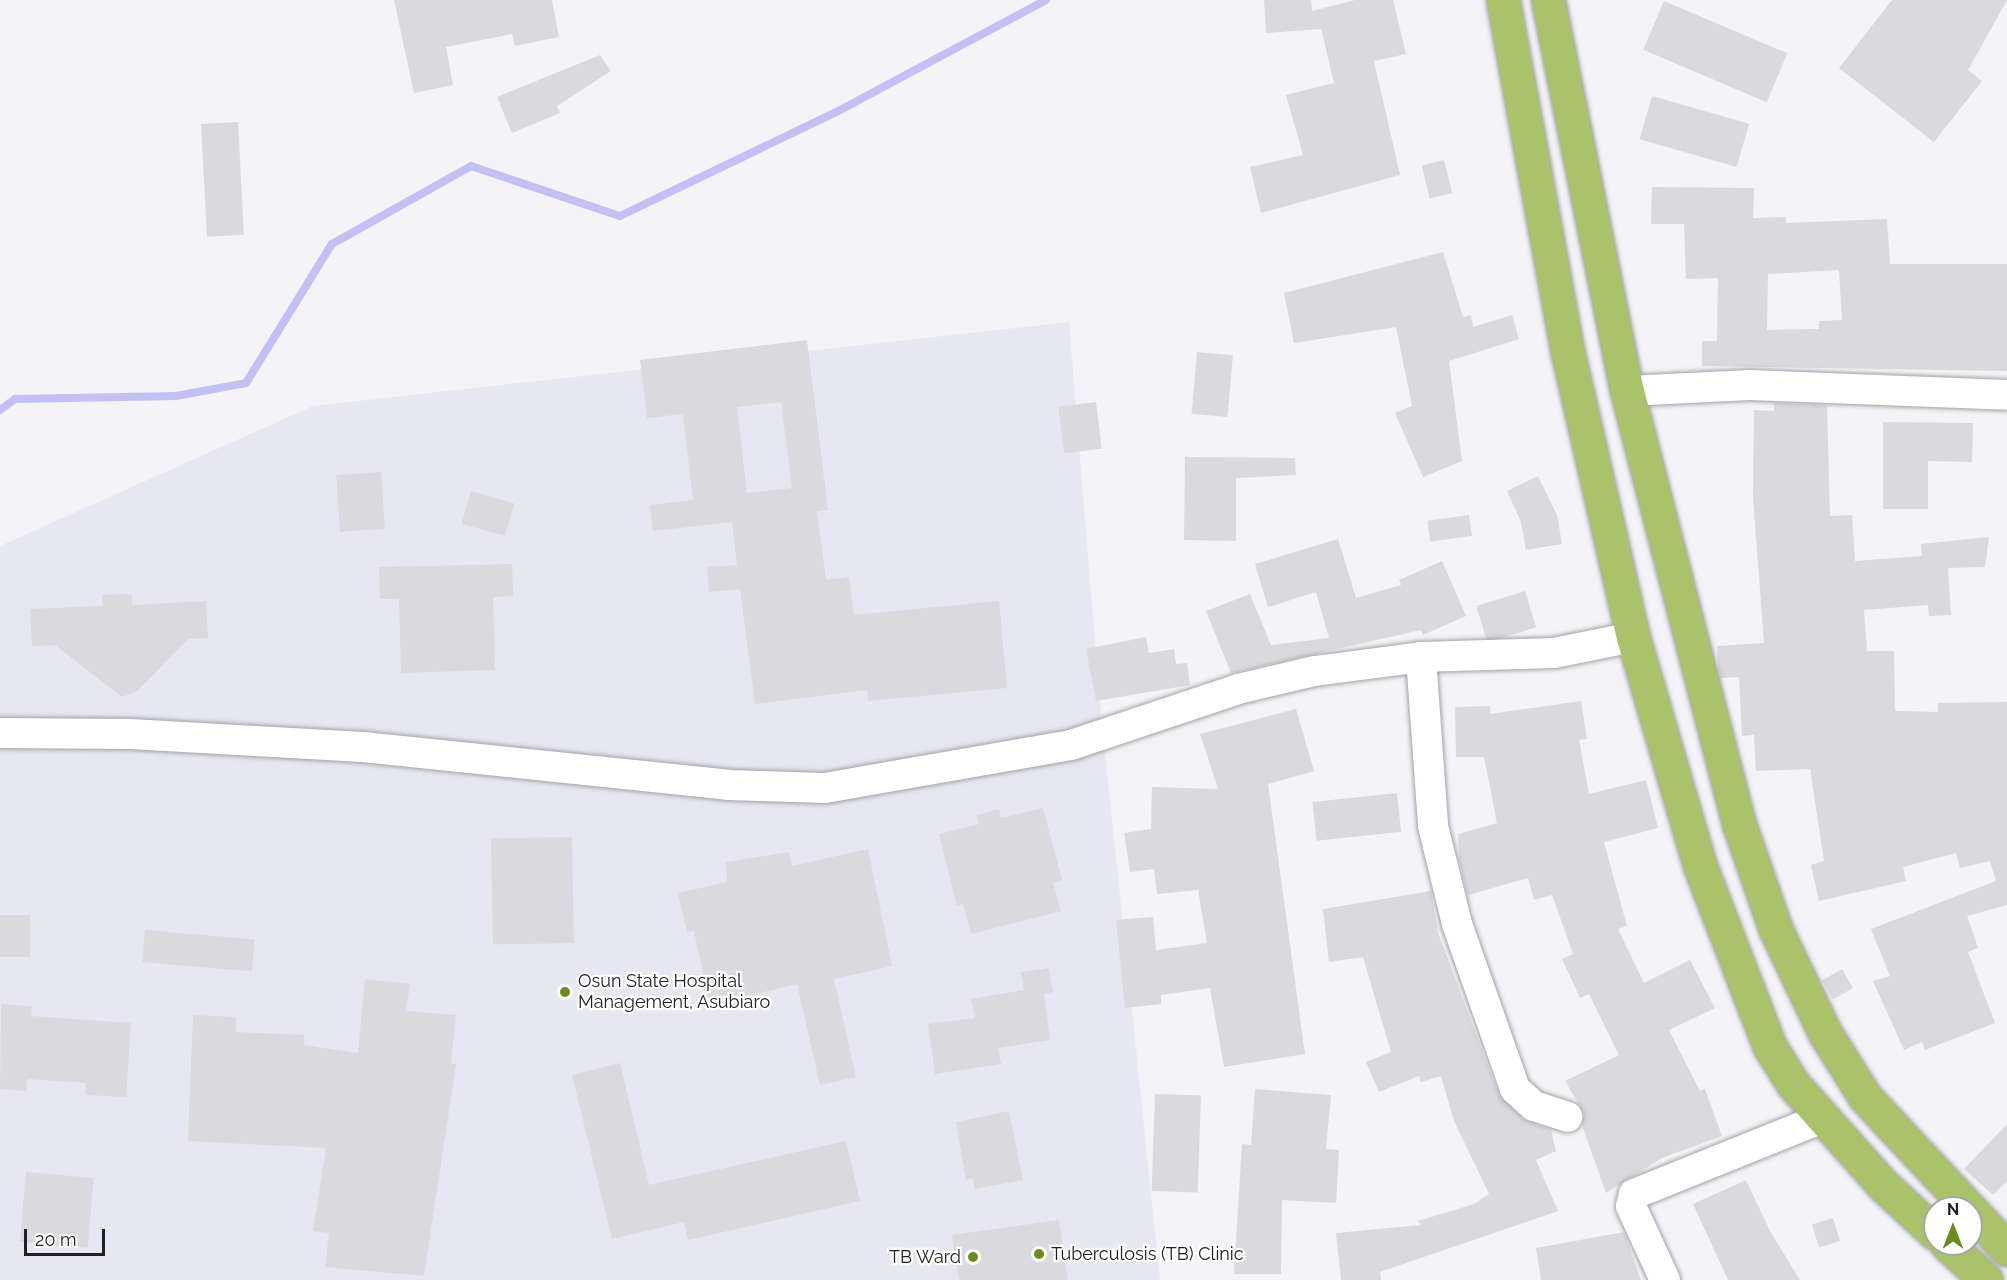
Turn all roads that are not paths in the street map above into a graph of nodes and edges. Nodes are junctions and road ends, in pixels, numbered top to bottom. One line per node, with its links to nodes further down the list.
1 (1503, 0): 5 (main road)
2 (1548, 0): 3 (main road)
3 (1627, 391): 4 (street); 10 (main road)
4 (2007, 395)
5 (1633, 637): 6 (street); 9 (main road)
6 (1421, 657): 7 (street); 8 (street)
7 (0, 734)
8 (1566, 1117)
9 (1821, 1119): 11 (main road); 15 (street)
10 (1958, 1196)
11 (1923, 1221)
12 (1983, 1223): 13 (main road)
13 (2007, 1249)
14 (1960, 1256): 16 (main road)
15 (1665, 1280)
16 (1986, 1280)

